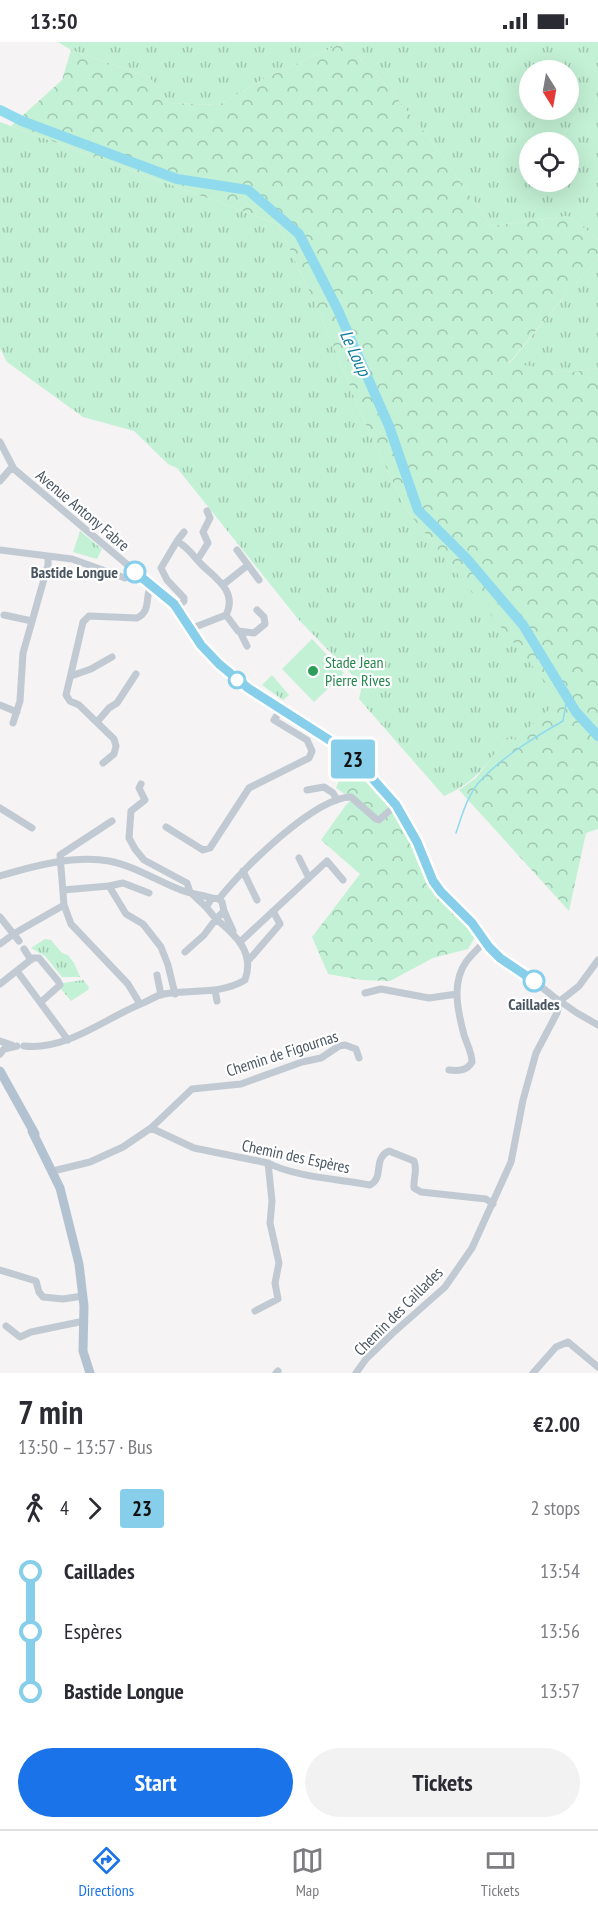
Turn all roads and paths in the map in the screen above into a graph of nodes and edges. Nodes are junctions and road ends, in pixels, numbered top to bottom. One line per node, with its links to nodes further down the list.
1 (0, 442): 2 (street)
2 (12, 467): 3 (street); 12 (street, Avenue Antony Fabre)
3 (0, 481)
4 (207, 511): 10 (street)
5 (184, 532): 6 (street)
6 (177, 541): 10 (street); 16 (street)
7 (0, 550): 9 (street)
8 (237, 550): 11 (street)
9 (48, 556): 12 (street); 20 (street)
10 (198, 560): 15 (street)
11 (248, 565): 13 (street); 15 (street)
12 (133, 569): 14 (street, Avenue Antony Fabre)
13 (259, 580)
14 (151, 584): 16 (street, Avenue Antony Fabre); 26 (street)
15 (224, 584): 19 (street)
16 (177, 608): 21 (street, Avenue Antony Fabre)
17 (257, 610): 22 (street)
18 (4, 615): 20 (street)
19 (226, 615): 21 (street); 22 (street)
20 (32, 621): 29 (street)
21 (190, 629): 28 (street, Avenue Antony Fabre)
22 (240, 632): 23 (street)
23 (247, 646)
24 (112, 657): 26 (street)
25 (136, 674): 30 (street)
26 (71, 676): 30 (street)
27 (0, 705): 29 (street)
28 (281, 709): 36 (street, Avenue Antony Fabre); 39 (street)
29 (16, 712): 31 (street)
30 (97, 722): 32 (street)
31 (13, 723)
32 (103, 763)
33 (141, 784): 49 (street)
34 (307, 790): 35 (street)
35 (337, 800): 36 (street); 43 (street)
36 (396, 805): 62 (street, Avenue Antony Fabre)
37 (0, 808): 40 (street)
38 (112, 821): 42 (street)
39 (166, 826)
40 (32, 828)
41 (299, 858): 45 (street)
42 (60, 862): 44 (street); 48 (street); 49 (street)
43 (243, 871): 51 (street); 52 (street)
44 (0, 876)
45 (309, 878): 46 (street); 56 (street)
46 (343, 880)
47 (108, 886): 48 (street); 50 (street); 75 (street)
48 (63, 890): 53 (street)
49 (190, 892): 51 (street); 54 (street)
50 (149, 893)
51 (216, 898): 54 (street); 55 (street)
52 (258, 900)
53 (64, 905): 59 (street); 81 (street)
54 (206, 907): 58 (street)
55 (224, 911): 58 (street); 60 (street)
56 (273, 911): 63 (street); 69 (street)
57 (0, 917): 59 (street)
58 (216, 919): 60 (street); 66 (street)
59 (15, 933): 61 (street); 64 (street)
60 (234, 934): 63 (street)
61 (19, 941)
62 (485, 941): 76 (street); 78 (street, Avenue Antony Fabre)
63 (240, 942): 69 (street)
64 (0, 944)
65 (24, 950): 67 (street)
66 (186, 952)
67 (31, 960): 70 (street); 80 (street)
68 (598, 960): 78 (street)
69 (248, 961): 73 (street)
70 (17, 970): 72 (street); 80 (street)
71 (157, 975): 77 (street)
72 (0, 984)
73 (215, 990): 75 (street); 79 (street)
74 (364, 993): 76 (street)
75 (175, 994): 77 (street)
76 (457, 994): 89 (street)
77 (161, 995): 81 (street)
78 (564, 998): 82 (street, Avenue Antony Fabre); 94 (street, Chemin des Caillades)
79 (217, 1001)
80 (41, 1002): 83 (street)
81 (140, 1004): 83 (street)
82 (598, 1024)
83 (68, 1040): 85 (street)
84 (0, 1041): 86 (street)
85 (24, 1046)
86 (0, 1054)
87 (359, 1058): 91 (street, Chemin de Figournas)
88 (0, 1062): 90 (main road)
89 (449, 1070)
90 (3, 1077): 93 (main road)
91 (151, 1128): 92 (street, Chemin des Espères); 93 (street, Chemin de Figournas)
92 (268, 1162): 94 (street, Chemin des Espères); 97 (street)
93 (55, 1171): 96 (main road)
94 (493, 1204): 102 (street, Chemin des Caillades)
95 (0, 1270): 96 (street)
96 (83, 1296): 98 (main road)
97 (255, 1311)
98 (84, 1322): 99 (street); 101 (main road)
99 (6, 1326)
100 (598, 1367): 103 (street)
101 (90, 1373)
102 (356, 1373)
103 (533, 1373)

